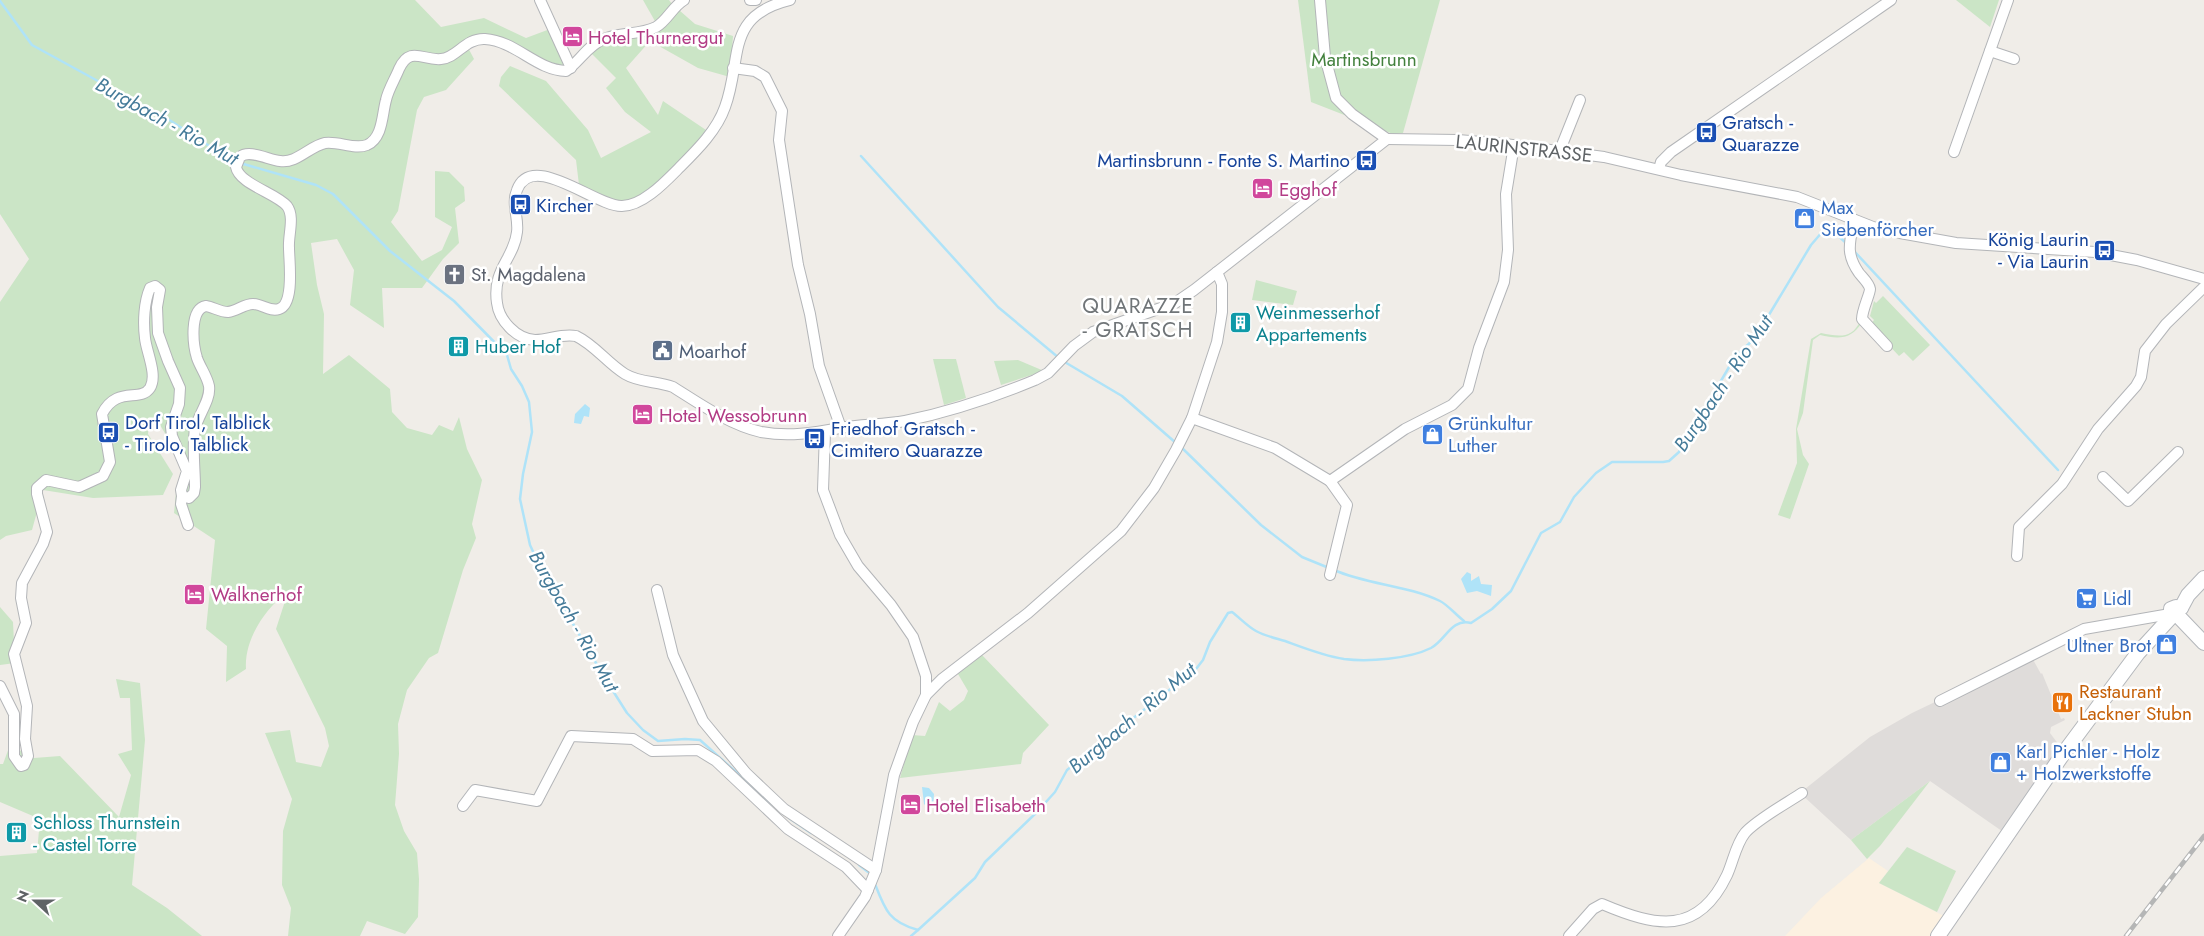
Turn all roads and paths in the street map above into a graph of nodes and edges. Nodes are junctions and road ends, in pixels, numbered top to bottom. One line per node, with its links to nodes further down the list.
1 (540, 0): 11 (street)
2 (684, 0): 11 (street)
3 (750, 0): 4 (street)
4 (756, 0)
5 (790, 0): 12 (street)
6 (1320, 0): 14 (street)
7 (1890, 0): 18 (street)
8 (2008, 0): 9 (street)
9 (1990, 51): 10 (street); 17 (street)
10 (2014, 59)
11 (571, 68): 30 (street)
12 (733, 68): 25 (street); 26 (street)
13 (1580, 100): 16 (street)
14 (1387, 139): 15 (street, LAURINSTRASSE); 20 (street)
15 (1514, 145): 16 (street, LAURINSTRASSE); 29 (street)
16 (1560, 150): 18 (street, LAURINSTRASSE)
17 (1954, 152)
18 (1659, 169): 19 (street, LAURINSTRASSE)
19 (1854, 220): 21 (street, LAURINSTRASSE); 23 (street)
20 (1217, 272): 24 (street); 25 (street)
21 (2204, 279)
22 (2204, 286): 32 (street)
23 (1887, 346)
24 (1192, 418): 29 (street); 39 (street)
25 (841, 428): 26 (street)
26 (825, 432): 39 (street)
27 (2178, 452): 28 (street)
28 (2103, 477)
29 (1330, 481): 33 (street)
30 (182, 496): 31 (street); 38 (street)
31 (188, 525)
32 (2017, 556)
33 (1331, 570)
34 (2204, 578): 36 (main road)
35 (656, 590): 43 (street)
36 (2175, 614): 37 (main road); 40 (street); 47 (main road)
37 (2204, 643)
38 (0, 686)
39 (926, 695): 43 (street)
40 (1940, 701)
41 (1802, 793): 46 (street)
42 (463, 806): 44 (street)
43 (876, 870): 44 (street)
44 (868, 890): 45 (street)
45 (838, 936)
46 (1568, 936)
47 (1938, 936)

